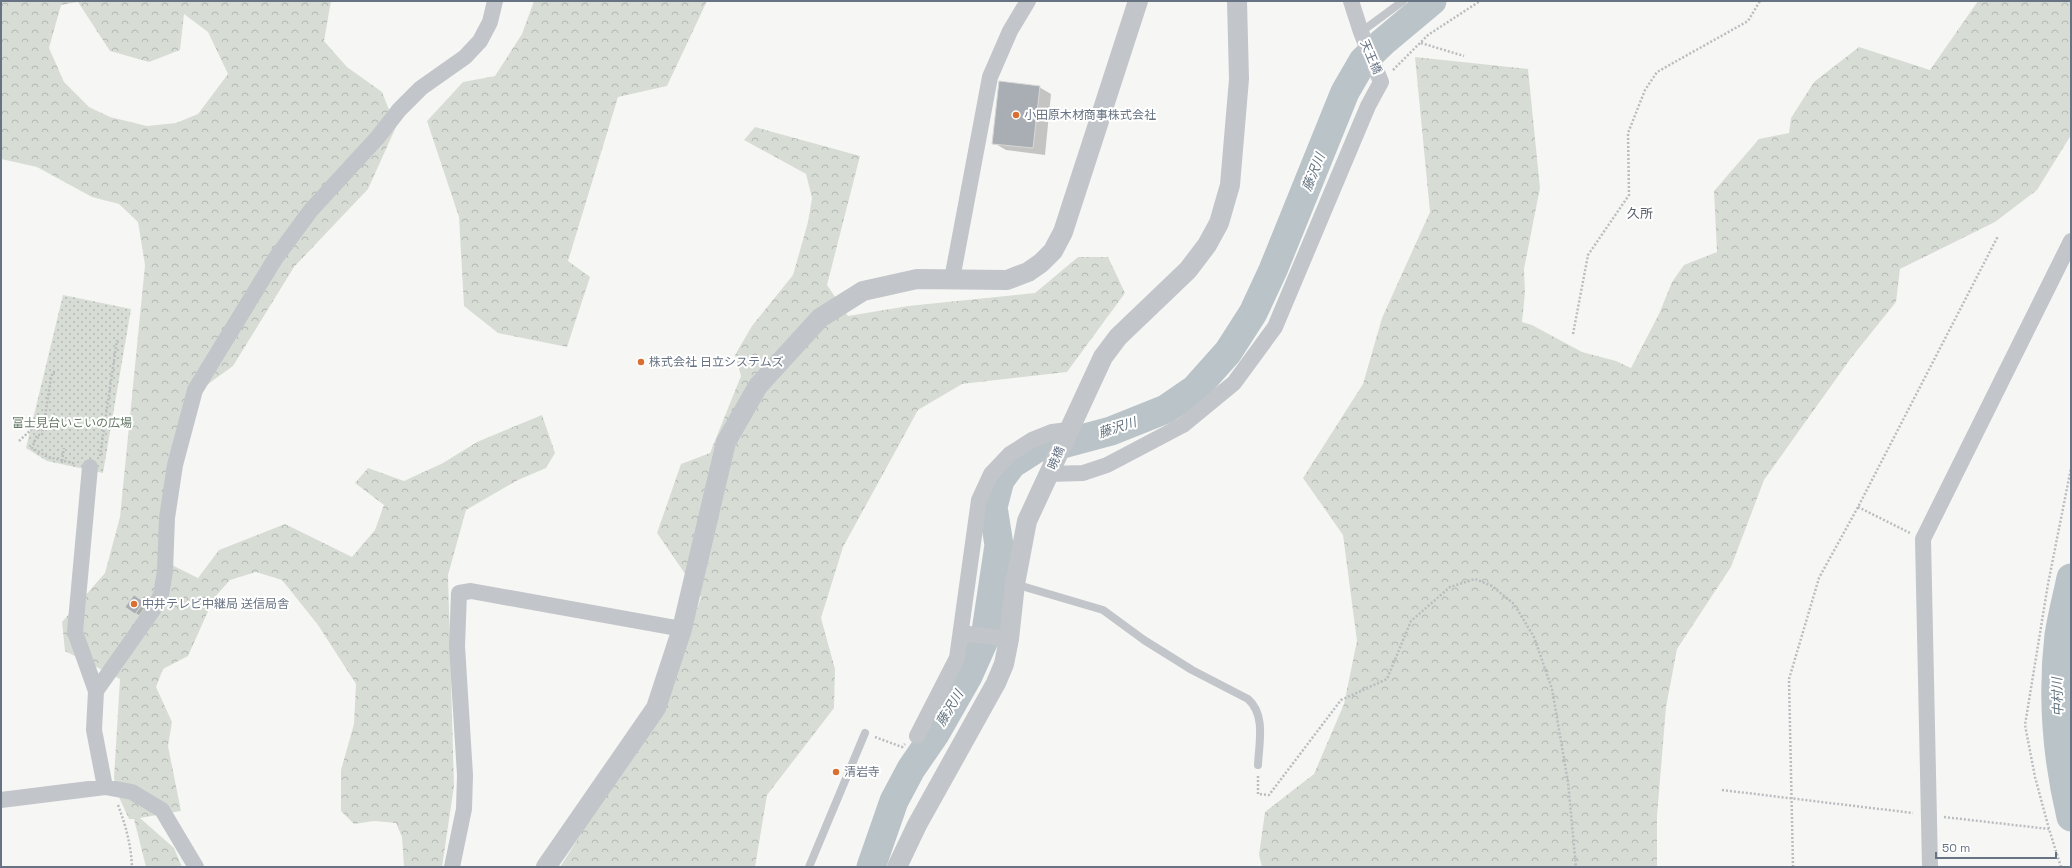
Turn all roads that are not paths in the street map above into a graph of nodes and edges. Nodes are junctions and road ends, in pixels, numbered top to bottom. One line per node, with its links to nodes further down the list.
1 (495, 1): 17 (street)
2 (1028, 1): 9 (street)
3 (1138, 1): 9 (street)
4 (1237, 1): 10 (street, 暁橋)
5 (1351, 1): 7 (street, 天王橋)
6 (1403, 1): 7 (lane)
7 (1361, 32): 12 (street, 天王橋)
8 (2071, 241): 28 (street)
9 (952, 279): 14 (street)
10 (1068, 430): 12 (street, 暁橋); 15 (street)
11 (90, 467): 17 (street)
12 (1047, 479): 13 (street, 暁橋)
13 (1015, 584): 16 (street, 暁橋); 20 (lane)
14 (682, 629): 24 (street); 25 (street)
15 (963, 633): 16 (street); 19 (street)
16 (1003, 639): 27 (street, 暁橋)
17 (96, 691): 21 (street)
18 (865, 732): 26 (lane)
19 (917, 736)
20 (1258, 765)
21 (105, 787): 22 (street); 23 (street)
22 (1, 800)
23 (196, 867)
24 (452, 867)
25 (546, 867)
26 (809, 867)
27 (897, 867)
28 (1930, 867)

